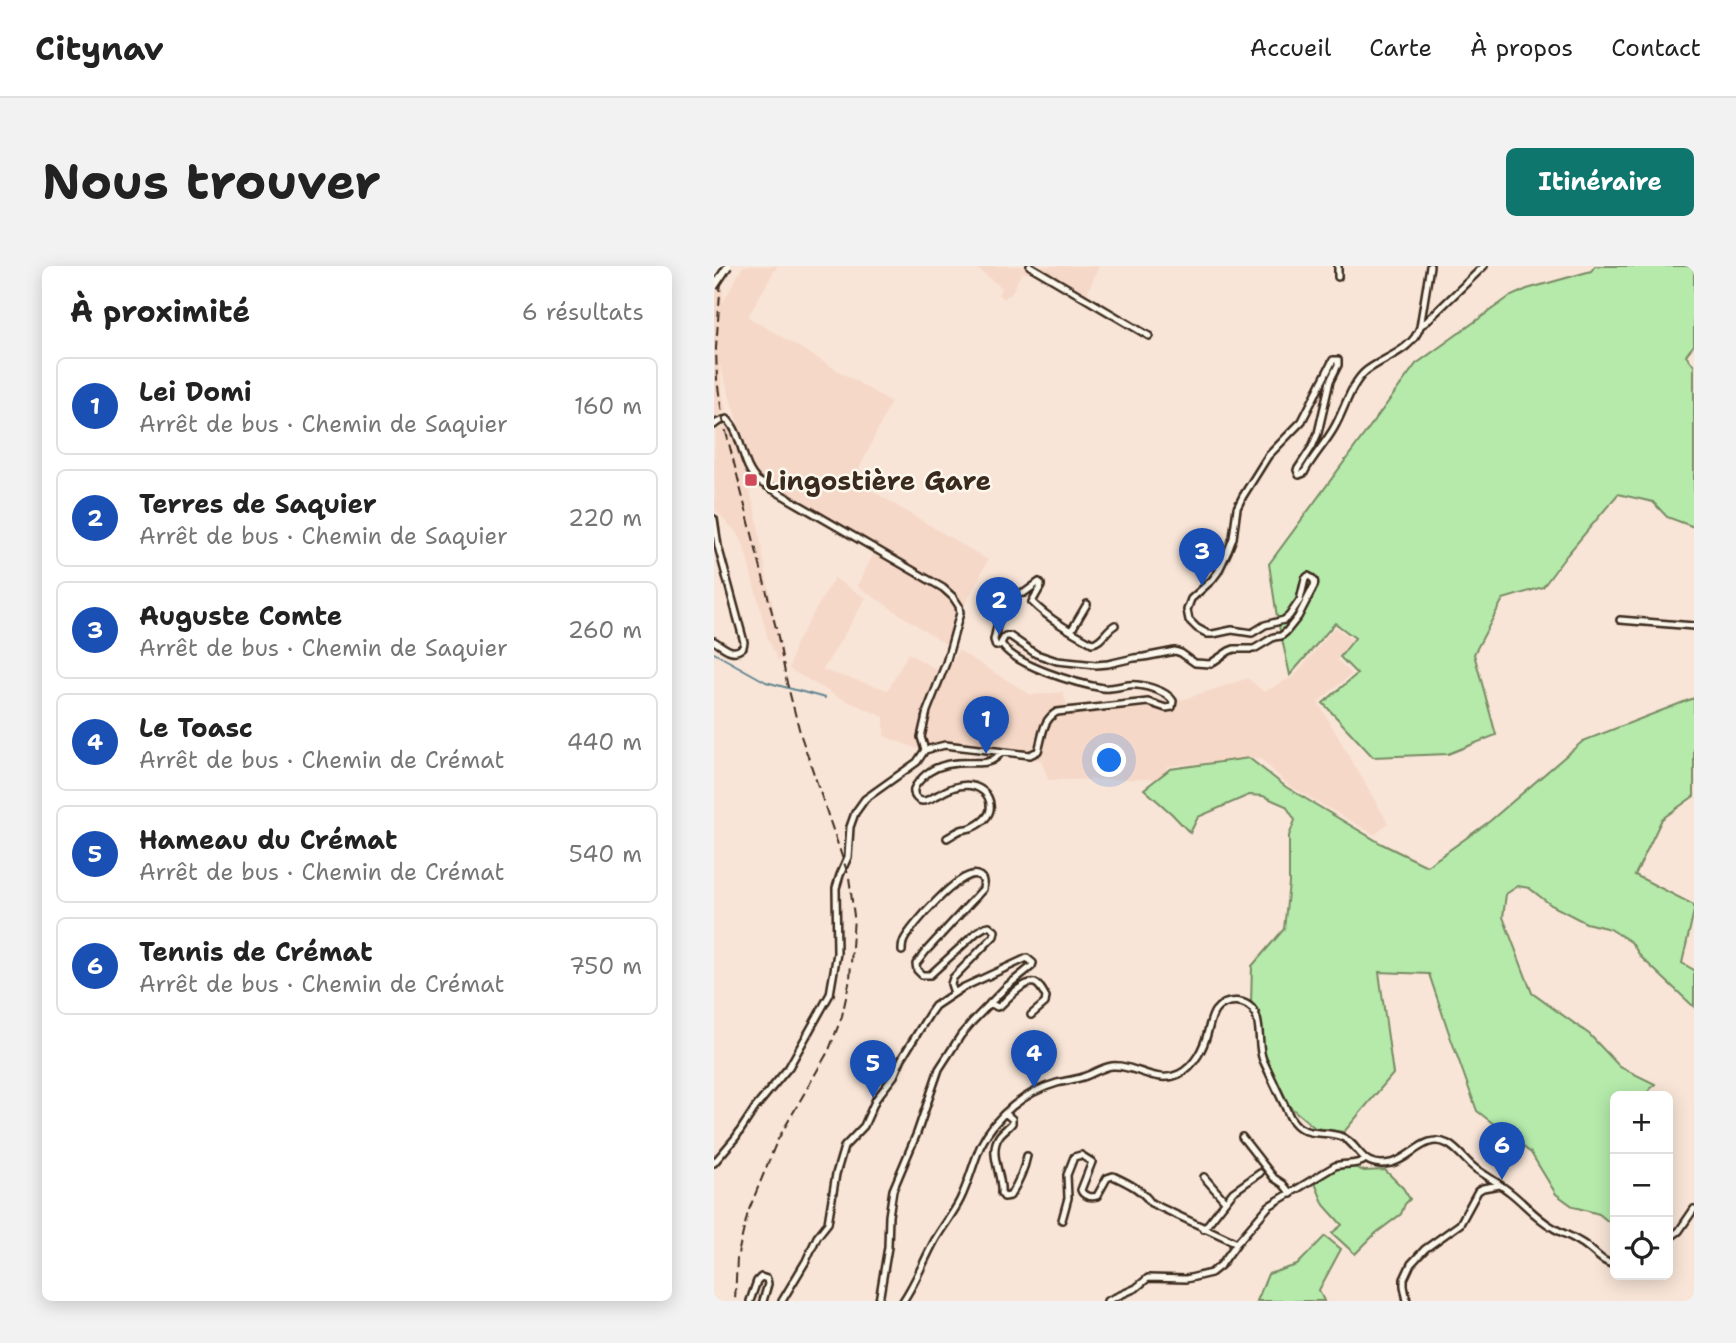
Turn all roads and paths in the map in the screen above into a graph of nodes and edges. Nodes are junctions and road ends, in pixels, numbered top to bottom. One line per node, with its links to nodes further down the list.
1 (721, 266): 7 (main road)
2 (728, 266): 9 (main road, bridge)
3 (1030, 266): 11 (street)
4 (1338, 266): 8 (street)
5 (1428, 266): 10 (street)
6 (1484, 266): 10 (street)
7 (714, 277)
8 (1338, 277)
9 (714, 287)
10 (1420, 325): 20 (street)
11 (1149, 335)
12 (714, 425): 21 (street)
13 (714, 519): 19 (street)
14 (1087, 604): 18 (street)
15 (1620, 620): 17 (street)
16 (1115, 625): 18 (street)
17 (1694, 626)
18 (1071, 631): 20 (street)
19 (714, 641)
20 (1002, 645): 22 (street)
21 (926, 748): 22 (street); 32 (street)
22 (1001, 752): 23 (street)
23 (947, 838)
24 (902, 951): 25 (street)
25 (954, 993): 26 (street); 46 (street)
26 (990, 1003): 27 (street); 47 (street)
27 (1031, 1015)
28 (1005, 1113): 30 (street); 31 (street); 48 (street)
29 (1242, 1138): 36 (street)
30 (1027, 1156)
31 (1366, 1160): 35 (street); 36 (street)
32 (714, 1163)
33 (1260, 1172): 37 (street)
34 (1204, 1177): 37 (street)
35 (1500, 1185): 43 (street); 50 (street)
36 (1291, 1194): 42 (street)
37 (1225, 1201): 40 (street)
38 (1694, 1209): 41 (street)
39 (1062, 1220): 40 (street)
40 (1204, 1229): 42 (street)
41 (1673, 1235)
42 (1237, 1243): 49 (street)
43 (1610, 1263)
44 (750, 1301): 45 (street)
45 (763, 1301)
46 (782, 1301)
47 (879, 1301)
48 (903, 1301)
49 (1107, 1301)
50 (1407, 1301)

